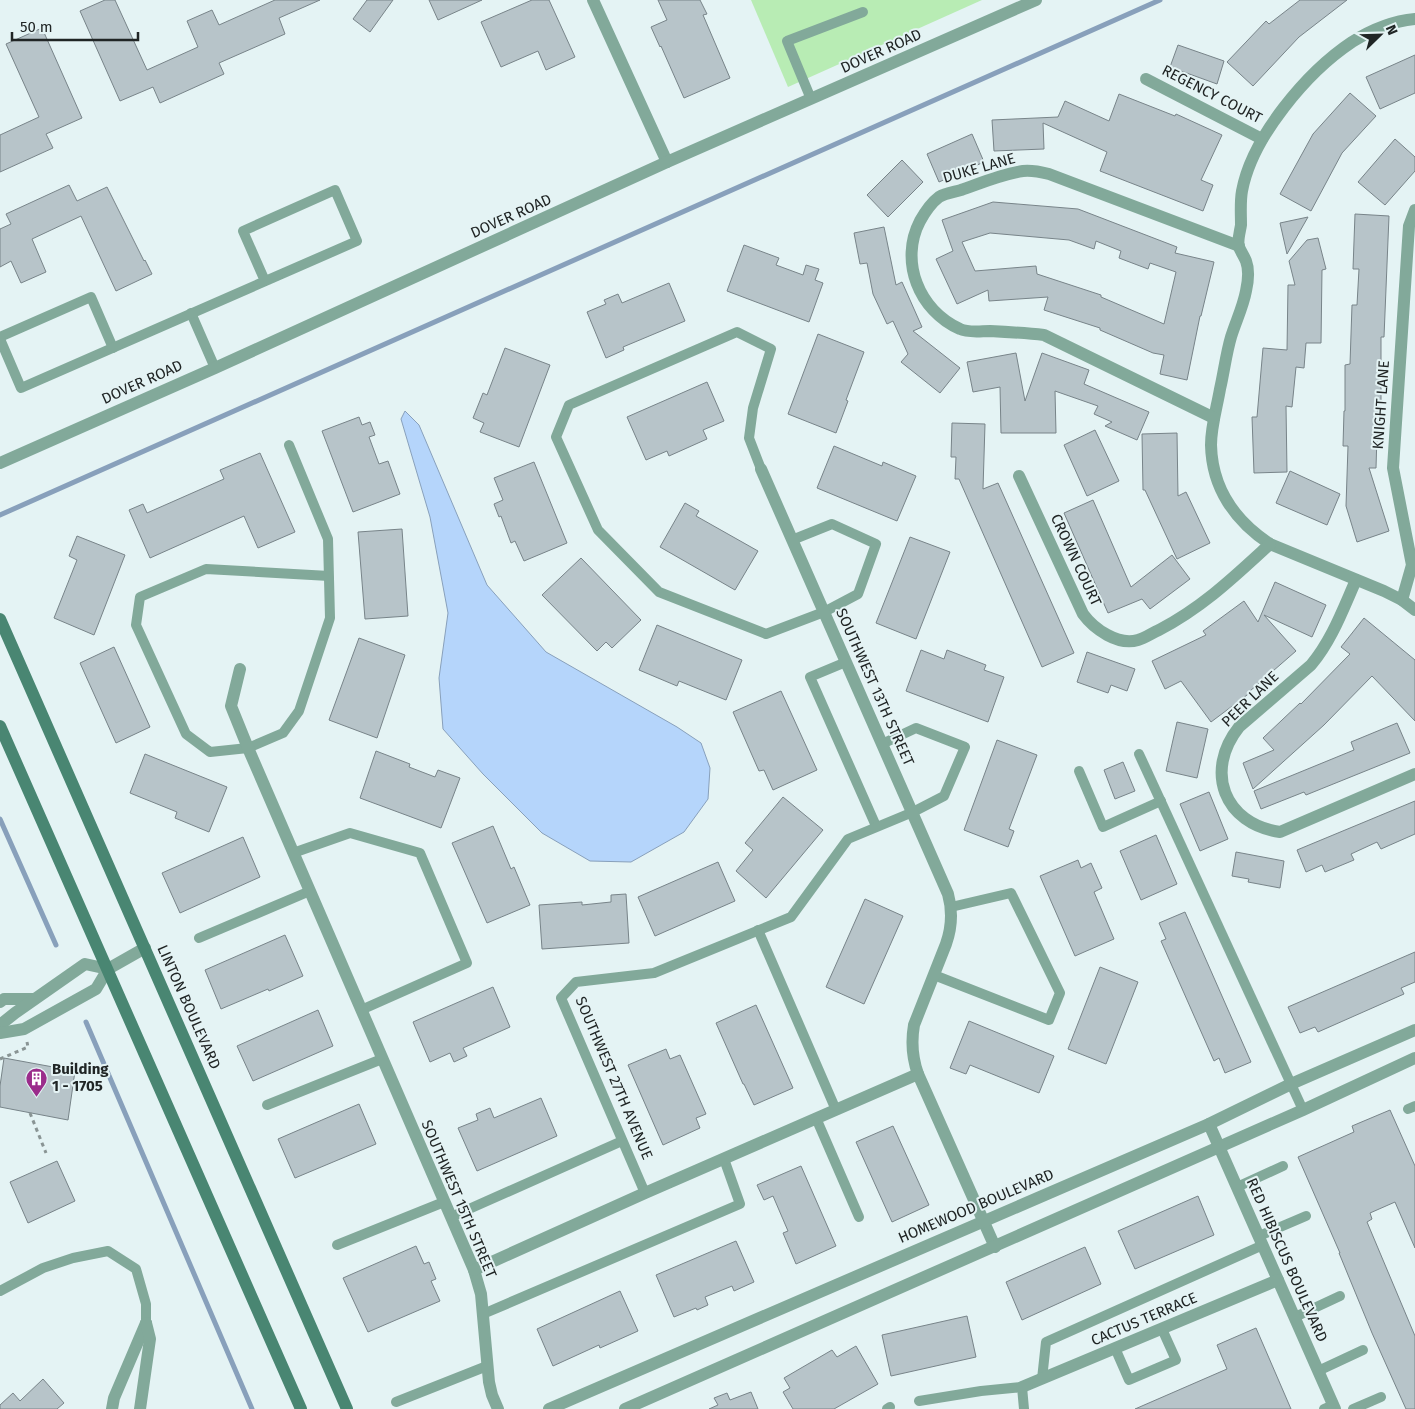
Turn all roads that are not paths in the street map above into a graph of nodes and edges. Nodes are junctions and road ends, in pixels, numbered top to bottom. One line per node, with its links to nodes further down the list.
1 (593, 0): 8 (street)
2 (1036, 0): 6 (street, DOVER ROAD)
3 (863, 12): 6 (lane)
4 (1415, 19): 7 (street)
5 (1146, 78): 7 (street, REGENCY COURT)
6 (811, 99): 8 (street, DOVER ROAD)
7 (1262, 139): 10 (street)
8 (667, 162): 15 (street, DOVER ROAD)
9 (1415, 210): 25 (street, KNIGHT LANE)
10 (1239, 246): 16 (street); 16 (street, DUKE LANE)
11 (265, 281): 11 (lane); 12 (lane)
12 (191, 314): 14 (lane); 15 (lane)
13 (0, 338): 14 (lane); 14 (lane)
14 (113, 348)
15 (215, 368): 18 (street, DOVER ROAD)
16 (1214, 418): 22 (street)
17 (289, 445): 23 (lane)
18 (0, 463)
19 (761, 469): 21 (street, SOUTHWEST 13TH STREET); 27 (lane)
20 (1019, 476): 22 (street, CROWN COURT)
21 (792, 540): 27 (street, SOUTHWEST 13TH STREET); 27 (lane)
22 (1270, 544): 24 (street)
23 (329, 576): 33 (lane); 33 (lane)
24 (1356, 580): 25 (street); 36 (street, PEER LANE)
25 (1402, 600): 26 (street)
26 (1415, 610)
27 (824, 612): 29 (street, SOUTHWEST 13TH STREET)
28 (0, 619): 45 (main road, LINTON BOULEVARD)
29 (846, 662): 32 (street, SOUTHWEST 13TH STREET); 39 (lane)
30 (240, 670): 33 (street, SOUTHWEST 15TH STREET)
31 (0, 726): 46 (main road)
32 (882, 744): 38 (street, SOUTHWEST 13TH STREET); 38 (lane, SOUTHWEST 27TH AVENUE)
33 (248, 748): 40 (street, SOUTHWEST 15TH STREET)
34 (1139, 754): 37 (lane)
35 (1079, 771): 37 (lane)
36 (1415, 774)
37 (1161, 801): 57 (lane)
38 (913, 812): 39 (lane, SOUTHWEST 27TH AVENUE); 42 (street, SOUTHWEST 13TH STREET)
39 (876, 826): 43 (lane, SOUTHWEST 27TH AVENUE)
40 (293, 853): 41 (street, SOUTHWEST 15TH STREET); 50 (lane)
41 (310, 891): 44 (lane); 50 (street, SOUTHWEST 15TH STREET)
42 (952, 913): 47 (street); 47 (lane)
43 (758, 930): 59 (lane); 63 (lane, SOUTHWEST 27TH AVENUE)
44 (199, 938)
45 (145, 948): 46 (street); 98 (main road, LINTON BOULEVARD)
46 (108, 969): 48 (street); 53 (street); 97 (main road)
47 (934, 975): 56 (street)
48 (34, 999): 49 (street); 51 (street)
49 (0, 1002)
50 (361, 1010): 55 (street, SOUTHWEST 15TH STREET)
51 (0, 1025)
52 (1415, 1030): 57 (street, HOMEWOOD BOULEVARD)
53 (0, 1033)
54 (1415, 1058): 60 (street)
55 (382, 1059): 58 (lane); 69 (street, SOUTHWEST 15TH STREET)
56 (918, 1074): 59 (street); 73 (street)
57 (1291, 1084): 60 (lane); 62 (street, HOMEWOOD BOULEVARD)
58 (267, 1105)
59 (836, 1110): 61 (street)
60 (1303, 1110): 64 (street)
61 (816, 1118): 65 (street); 72 (lane)
62 (1209, 1124): 64 (street, RED HIBISCUS BOULEVARD); 73 (street, HOMEWOOD BOULEVARD)
63 (622, 1141): 68 (lane, SOUTHWEST 27TH AVENUE); 71 (lane)
64 (1219, 1146): 67 (street, RED HIBISCUS BOULEVARD); 76 (street)
65 (724, 1158): 68 (street); 81 (lane)
66 (1283, 1166): 67 (lane)
67 (1237, 1187): 74 (street, RED HIBISCUS BOULEVARD)
68 (645, 1193): 77 (street)
69 (444, 1202): 71 (street, SOUTHWEST 15TH STREET); 75 (lane)
70 (1306, 1216): 74 (lane)
71 (451, 1217): 77 (street, SOUTHWEST 15TH STREET)
72 (859, 1217)
73 (983, 1220): 76 (street); 100 (street, HOMEWOOD BOULEVARD)
74 (1261, 1241): 78 (street, RED HIBISCUS BOULEVARD); 89 (lane)
75 (337, 1245)
76 (995, 1247): 101 (street)
77 (474, 1270): 81 (street, SOUTHWEST 15TH STREET)
78 (1278, 1280): 82 (street, RED HIBISCUS BOULEVARD); 84 (street, CACTUS TERRACE)
79 (0, 1291): 83 (lane)
80 (1340, 1296): 82 (lane)
81 (483, 1314): 87 (street, SOUTHWEST 15TH STREET)
82 (1295, 1317): 88 (street, RED HIBISCUS BOULEVARD)
83 (146, 1323): 95 (street); 96 (street)
84 (1162, 1329): 85 (street, CACTUS TERRACE); 85 (lane)
85 (1115, 1348): 89 (street, CACTUS TERRACE)
86 (1363, 1350): 88 (lane)
87 (488, 1366): 93 (lane); 99 (street, SOUTHWEST 15TH STREET)
88 (1318, 1371): 94 (street, RED HIBISCUS BOULEVARD)
89 (1042, 1379): 90 (street, CACTUS TERRACE)
90 (1022, 1387): 92 (lane); 102 (lane)
91 (1381, 1397): 103 (lane)
92 (919, 1401)
93 (396, 1402)
94 (1331, 1408)
95 (112, 1409)
96 (140, 1409)
97 (301, 1409)
98 (347, 1409)
99 (498, 1409)
100 (549, 1409)
101 (626, 1409)
102 (1024, 1409)
103 (1353, 1409)

